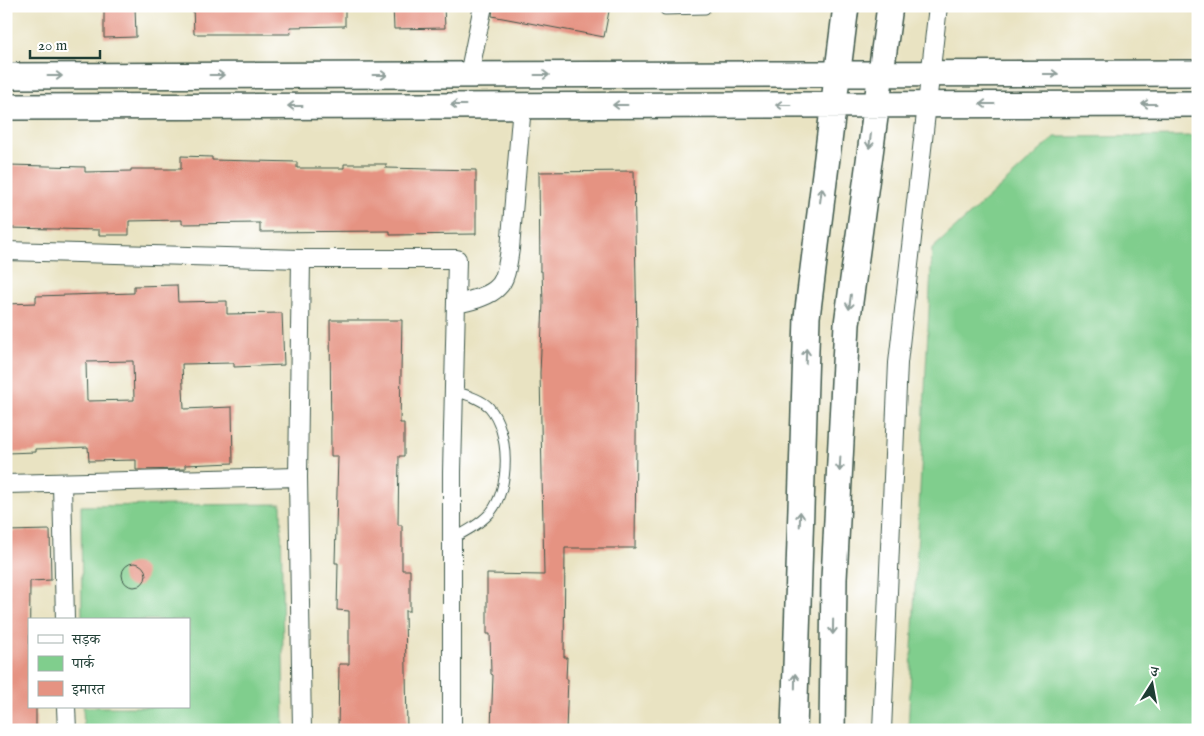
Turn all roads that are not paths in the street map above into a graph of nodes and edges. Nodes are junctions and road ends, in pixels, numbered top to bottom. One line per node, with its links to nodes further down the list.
1 (483, 6): 11 (street)
2 (665, 6): 3 (lane)
3 (706, 6)
4 (846, 6): 8 (street)
5 (890, 6): 9 (street)
6 (938, 6): 10 (street)
7 (1198, 73): 10 (street, one-way to 7)
8 (836, 74): 9 (street); 11 (street, one-way to 8); 17 (street)
9 (880, 74): 10 (street); 13 (street)
10 (929, 74): 14 (street)
11 (469, 75): 12 (street, one-way to 11)
12 (6, 76)
13 (875, 104): 14 (street); 17 (street); 33 (street, one-way to 33)
14 (926, 104): 15 (street, one-way to 14); 34 (street)
15 (1198, 104)
16 (522, 105): 17 (street, one-way to 16); 18 (street, one-way to 18); 21 (street)
17 (832, 105): 32 (street, one-way to 17)
18 (6, 107)
19 (6, 251): 20 (street)
20 (300, 259): 21 (street); 23 (street)
21 (457, 304): 22 (street)
22 (454, 391): 26 (street); 26 (lane)
23 (298, 477): 24 (street); 30 (street)
24 (62, 483): 25 (street); 27 (street)
25 (6, 484)
26 (452, 539): 31 (street)
27 (64, 618)
28 (66, 708): 29 (street)
29 (66, 730)
30 (302, 730)
31 (452, 730)
32 (794, 730)
33 (832, 730)
34 (882, 730)

